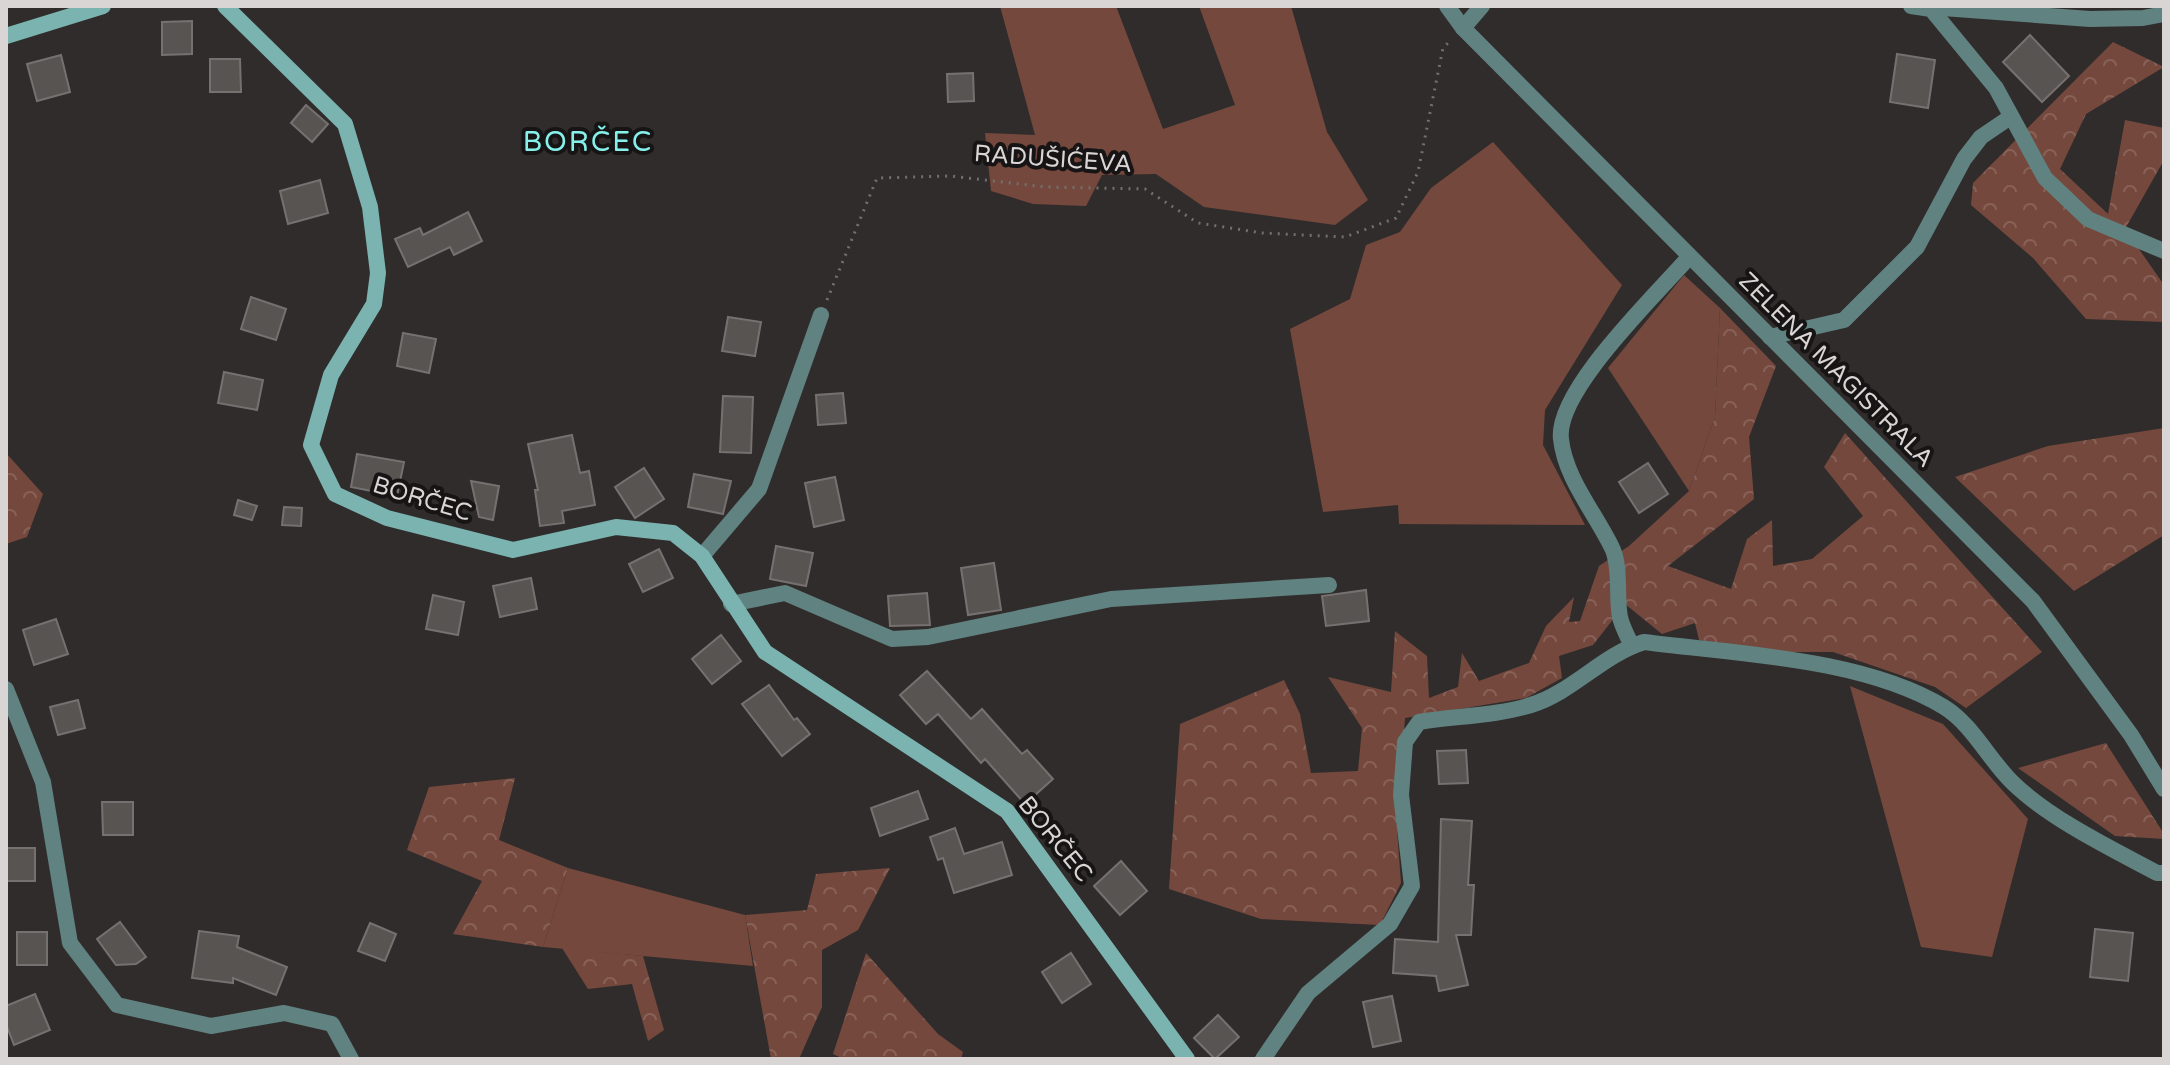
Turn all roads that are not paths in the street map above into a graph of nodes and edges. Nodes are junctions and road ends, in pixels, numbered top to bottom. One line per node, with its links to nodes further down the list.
1 (103, 6): 9 (street)
2 (225, 6): 15 (street, BORČEC)
3 (1447, 6): 8 (street, ZELENA MAGISTRALA)
4 (1482, 6): 8 (street)
5 (1911, 6): 6 (street)
6 (1929, 8): 7 (street); 10 (street)
7 (2164, 14)
8 (1463, 28): 12 (street, ZELENA MAGISTRALA)
9 (6, 36)
10 (2009, 118): 11 (street); 14 (street)
11 (2164, 251)
12 (1689, 257): 14 (street, ZELENA MAGISTRALA); 18 (street)
13 (821, 315): 15 (street)
14 (1770, 337): 20 (street, ZELENA MAGISTRALA)
15 (702, 556): 17 (street, BORČEC)
16 (1329, 585): 17 (street)
17 (731, 604): 23 (street, BORČEC)
18 (1632, 646): 21 (street); 24 (street)
19 (6, 689): 22 (street)
20 (2164, 789)
21 (2164, 873)
22 (351, 1059)
23 (1187, 1059)
24 (1263, 1059)

